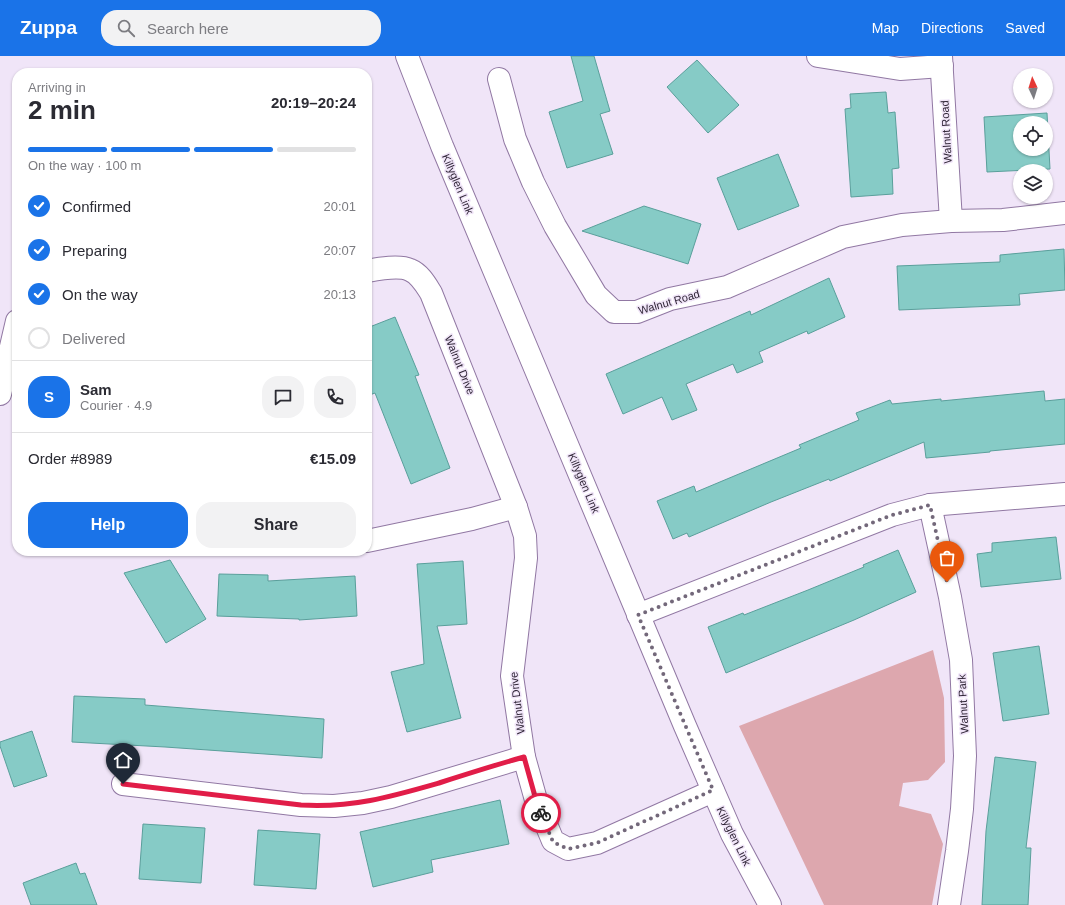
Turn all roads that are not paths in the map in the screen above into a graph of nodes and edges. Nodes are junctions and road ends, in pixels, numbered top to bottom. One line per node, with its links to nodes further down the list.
1 (407, 56): 14 (street, Killyglen Link)
2 (818, 56): 3 (street, Walnut Road)
3 (941, 61): 6 (street, Walnut Road)
4 (498, 79): 6 (street, Walnut Road)
5 (1065, 213): 6 (street, Walnut Road)
6 (951, 221)
7 (372, 270): 12 (street, Walnut Drive)
8 (12, 342): 9 (street)
9 (0, 394)
10 (1065, 494): 11 (street)
11 (930, 505): 14 (street); 19 (street, Walnut Park)
12 (516, 507): 13 (street); 15 (street, Walnut Drive)
13 (372, 540)
14 (638, 615): 17 (street, Killyglen Link)
15 (524, 757): 16 (street); 17 (street, Walnut Drive)
16 (123, 784)
17 (713, 790): 18 (street, Killyglen Link)
18 (770, 905)
19 (949, 905)

